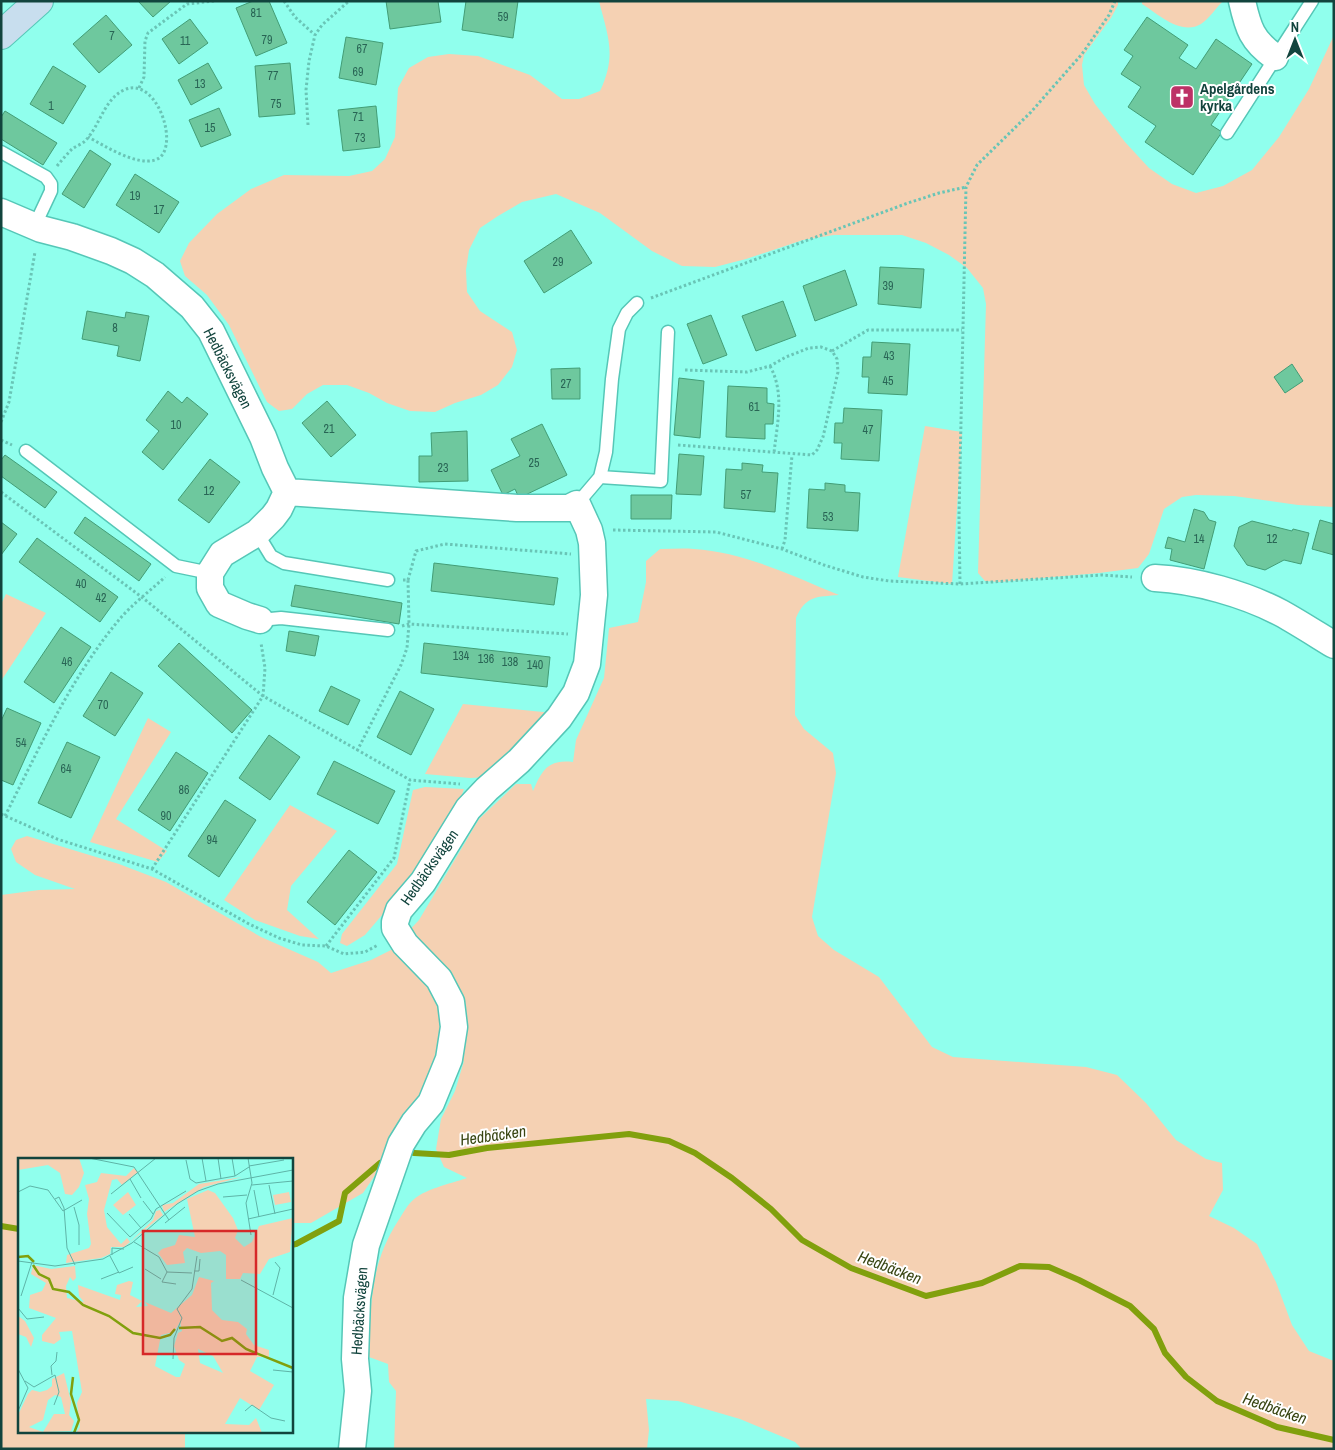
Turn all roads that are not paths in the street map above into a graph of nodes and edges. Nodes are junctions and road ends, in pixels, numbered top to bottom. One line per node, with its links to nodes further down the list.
1 (40, 1): 4 (street)
2 (1242, 1): 5 (street)
3 (1312, 1): 5 (lane)
4 (1, 35)
5 (1275, 57): 6 (lane)
6 (1228, 133)
7 (1, 152): 9 (lane)
8 (1, 212): 9 (street, Hedbäcksvägen)
9 (38, 227): 14 (street, Hedbäcksvägen)
10 (637, 303): 13 (lane)
11 (668, 332): 13 (lane)
12 (26, 451): 17 (lane)
13 (600, 477): 15 (lane)
14 (287, 492): 15 (street); 16 (street)
15 (577, 504): 23 (street, Hedbäcksvägen)
16 (257, 533): 17 (street); 19 (lane)
17 (210, 573): 20 (street)
18 (1155, 578): 22 (street)
19 (388, 580)
20 (260, 620): 21 (lane)
21 (388, 630)
22 (1334, 645)
23 (352, 1449)

